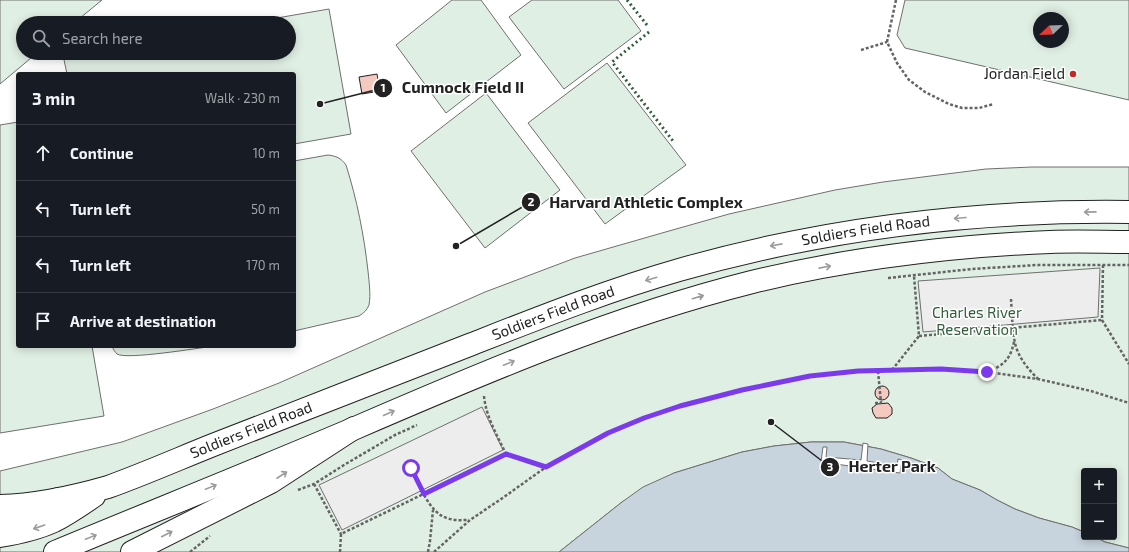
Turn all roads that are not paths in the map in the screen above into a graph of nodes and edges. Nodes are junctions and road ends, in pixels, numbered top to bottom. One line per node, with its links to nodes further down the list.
1 (1129, 212): 4 (main road, Soldiers Field Road, one-way to 4)
2 (1129, 242): 3 (main road, Soldiers Field Road, one-way to 2)
3 (354, 428): 9 (main road, Soldiers Field Road, one-way to 3); 10 (main road, one-way to 3)
4 (108, 487): 5 (main road, Soldiers Field Road); 8 (main road, one-way to 8)
5 (60, 499): 6 (main road, Soldiers Field Road); 7 (main road)
6 (0, 506)
7 (0, 518)
8 (0, 536)
9 (55, 552)
10 (132, 552)

